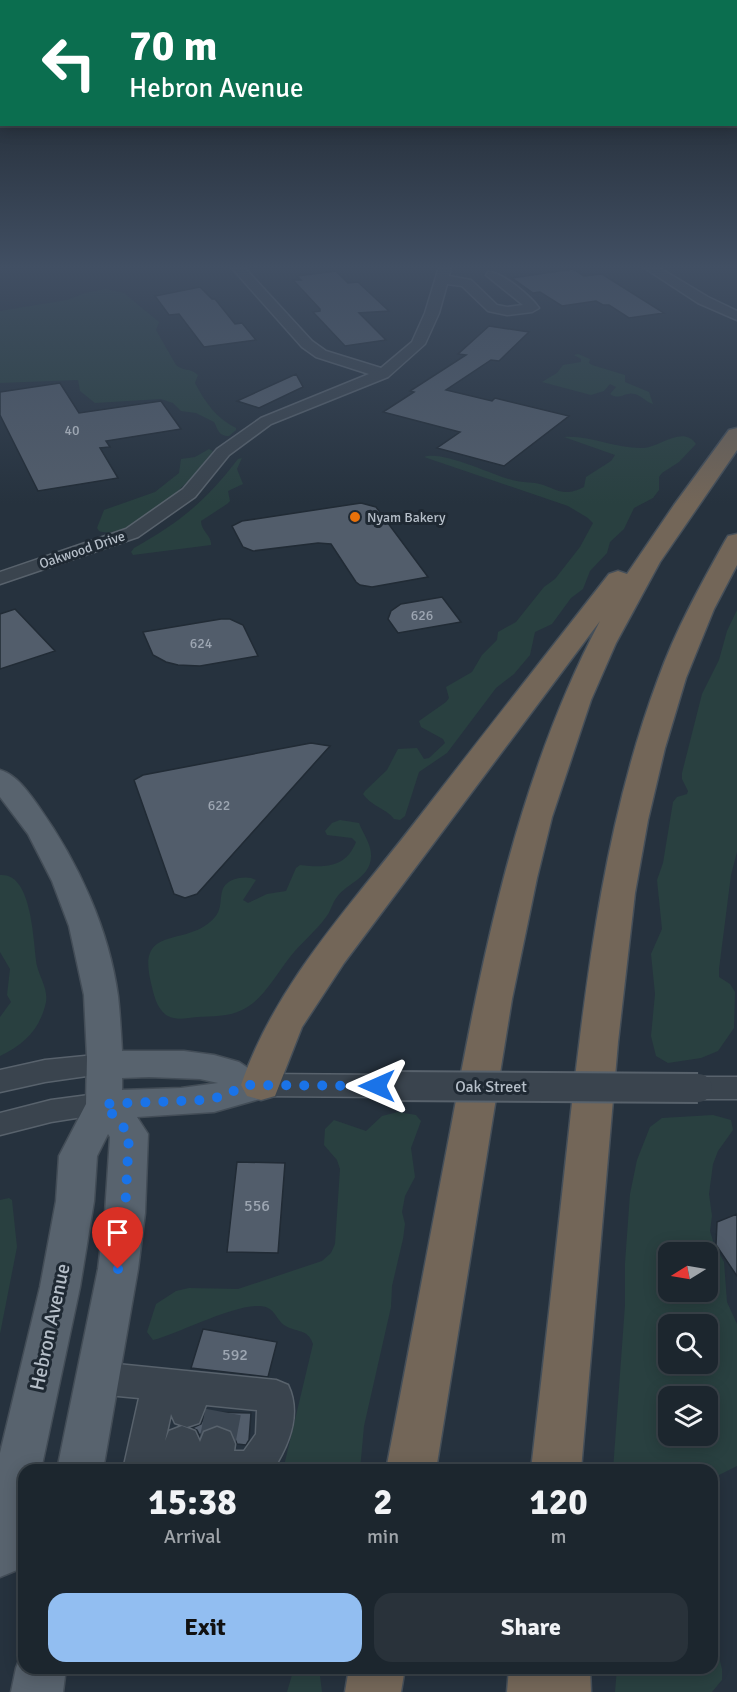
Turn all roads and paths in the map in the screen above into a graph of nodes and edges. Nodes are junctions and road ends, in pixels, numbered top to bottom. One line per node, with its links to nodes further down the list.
1 (311, 346): 3 (street)
2 (416, 346): 3 (street, Oakwood Drive)
3 (383, 374): 7 (street, Oakwood Drive)
4 (737, 435): 5 (highway)
5 (666, 532): 11 (highway); 19 (highway)
6 (737, 541): 20 (highway)
7 (0, 578)
8 (0, 779): 10 (main road, Hebron Avenue)
9 (0, 1081): 10 (street)
10 (104, 1084): 11 (main road, Oak Street); 13 (street); 14 (main road); 16 (main road, Hebron Avenue)
11 (253, 1085): 12 (street, Oak Street, bridge)
12 (737, 1088)
13 (0, 1124)
14 (97, 1378): 15 (street); 17 (main road)
15 (197, 1428): 18 (street)
16 (20, 1464)
17 (81, 1464)
18 (149, 1464)
19 (412, 1464)
20 (557, 1464)
21 (18, 1472): 22 (main road, Hebron Avenue)
22 (0, 1552)
23 (40, 1674): 27 (main road)
24 (376, 1674): 28 (highway)
25 (536, 1674): 29 (highway)
26 (562, 1674): 30 (highway)
27 (37, 1692)
28 (373, 1692)
29 (535, 1692)
30 (563, 1692)

